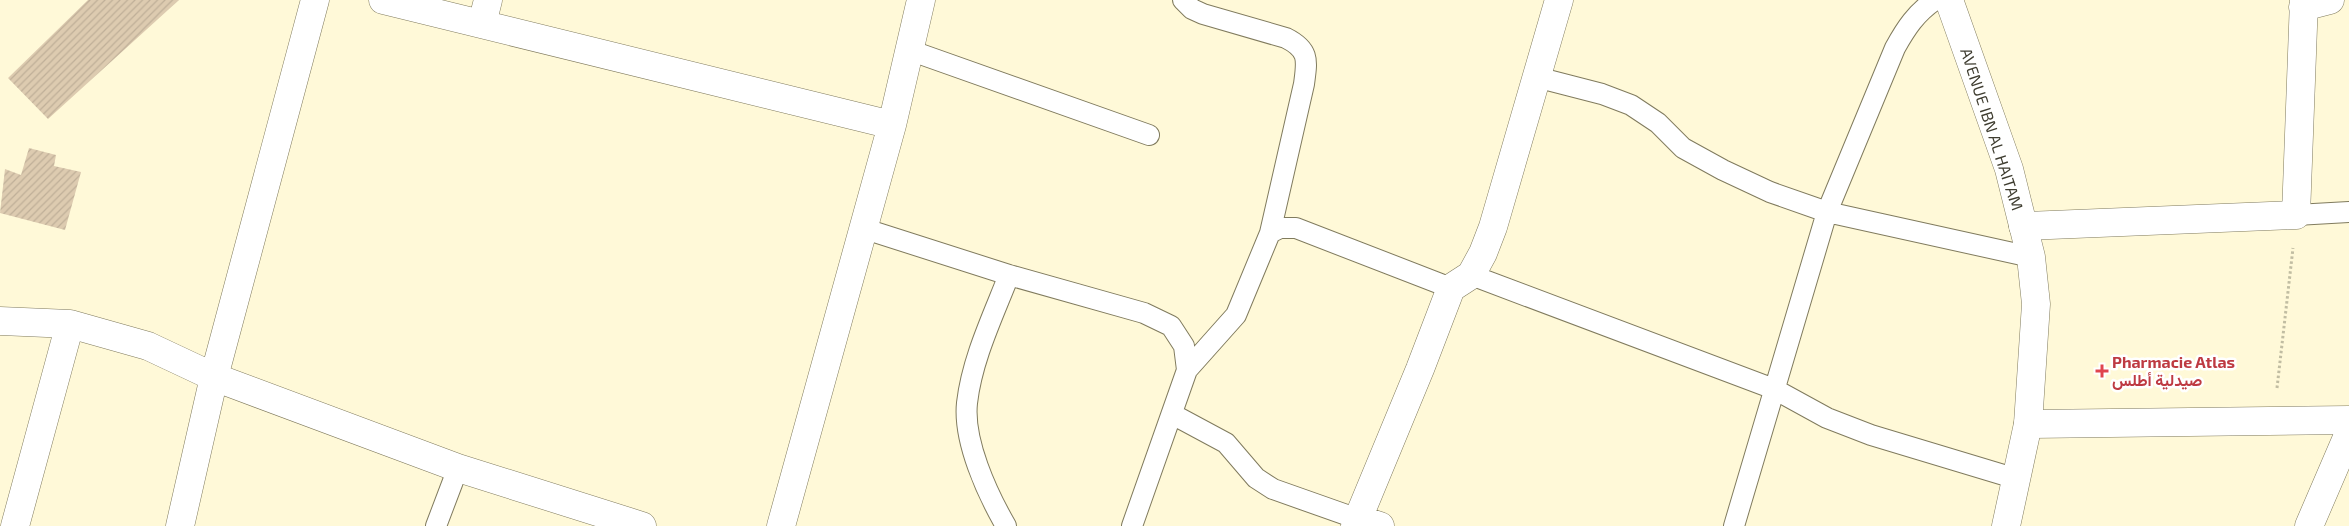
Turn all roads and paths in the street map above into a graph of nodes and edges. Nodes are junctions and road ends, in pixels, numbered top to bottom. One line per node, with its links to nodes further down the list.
1 (315, 0): 27 (street)
2 (383, 0): 10 (street)
3 (921, 0): 11 (street)
4 (1183, 0): 20 (lane)
5 (1559, 0): 12 (street)
6 (1935, 0): 15 (lane)
7 (1949, 0): 18 (street, AVENUE IBN AL HAITAM)
8 (2330, 0): 9 (street)
9 (2304, 4): 17 (street)
10 (485, 12): 13 (street)
11 (909, 50): 13 (street); 14 (lane)
12 (1536, 77): 15 (lane); 23 (street)
13 (892, 125): 19 (street)
14 (1149, 135)
15 (1827, 212): 21 (lane); 28 (lane)
16 (2349, 212): 17 (lane)
17 (2296, 216): 18 (street); 31 (path)
18 (2023, 226): 21 (street, AVENUE IBN AL HAITAM)
19 (862, 228): 22 (lane); 41 (street)
20 (1270, 233): 23 (lane); 26 (lane)
21 (2031, 257): 32 (street, AVENUE IBN AL HAITAM)
22 (1008, 275): 26 (lane); 42 (lane)
23 (1461, 282): 28 (lane); 36 (street)
24 (0, 321): 25 (street)
25 (70, 324): 27 (street); 37 (street)
26 (1187, 370): 29 (lane)
27 (214, 377): 34 (street); 38 (street)
28 (1774, 389): 35 (lane); 44 (lane)
29 (1172, 414): 36 (lane); 43 (lane)
30 (2349, 420): 31 (street)
31 (2274, 421): 32 (street)
32 (2028, 424): 35 (street, AVENUE IBN AL HAITAM)
33 (2349, 433): 46 (street)
34 (458, 468): 39 (lane); 40 (street)
35 (2017, 479): 45 (street, AVENUE IBN AL HAITAM)
36 (1364, 524)
37 (15, 526)
38 (180, 526)
39 (436, 526)
40 (642, 526)
41 (781, 526)
42 (1006, 526)
43 (1132, 526)
44 (1734, 526)
45 (2006, 526)
46 (2309, 526)

